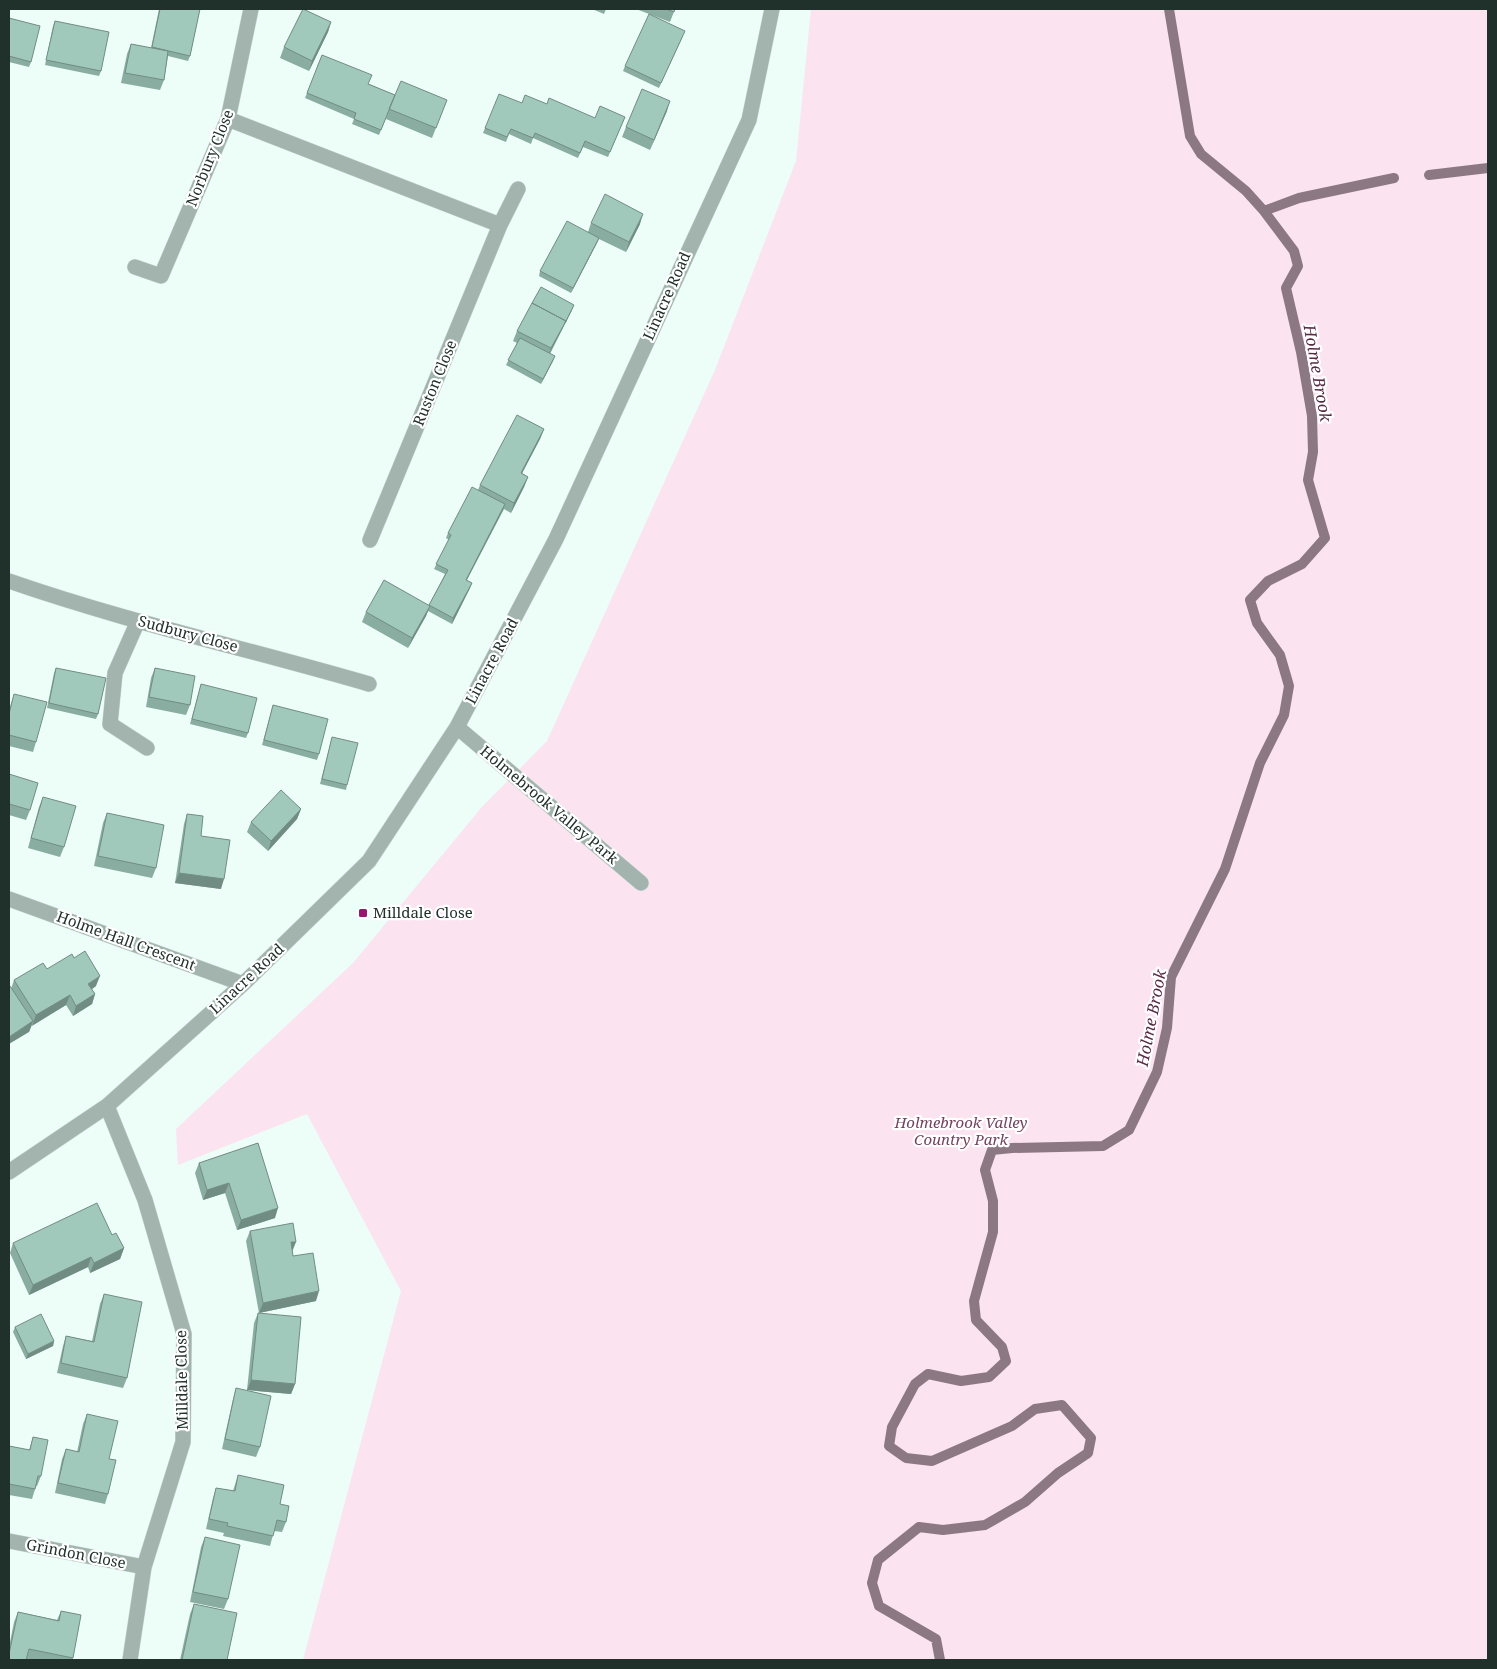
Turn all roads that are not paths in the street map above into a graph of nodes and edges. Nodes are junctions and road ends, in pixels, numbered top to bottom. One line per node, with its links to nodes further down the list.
1 (251, 9): 3 (street, Norbury Close)
2 (772, 9): 11 (street, Linacre Road)
3 (228, 119): 5 (street); 6 (street, Norbury Close)
4 (518, 188): 5 (street, Ruston Close)
5 (500, 225): 7 (street, Ruston Close)
6 (135, 267)
7 (370, 540)
8 (9, 581): 9 (street, Sudbury Close)
9 (138, 621): 10 (street, Sudbury Close); 12 (street)
10 (369, 684)
11 (457, 727): 13 (street, Holmebrook Valley Park); 15 (street, Linacre Road)
12 (147, 748)
13 (641, 883)
14 (9, 899): 15 (street, Holme Hall Crescent)
15 (243, 984): 16 (street, Linacre Road)
16 (107, 1106): 17 (street, Linacre Road); 19 (street, Milldale Close)
17 (9, 1172)
18 (9, 1541): 19 (street, Grindon Close)
19 (144, 1567): 20 (street, Milldale Close)
20 (130, 1660)

